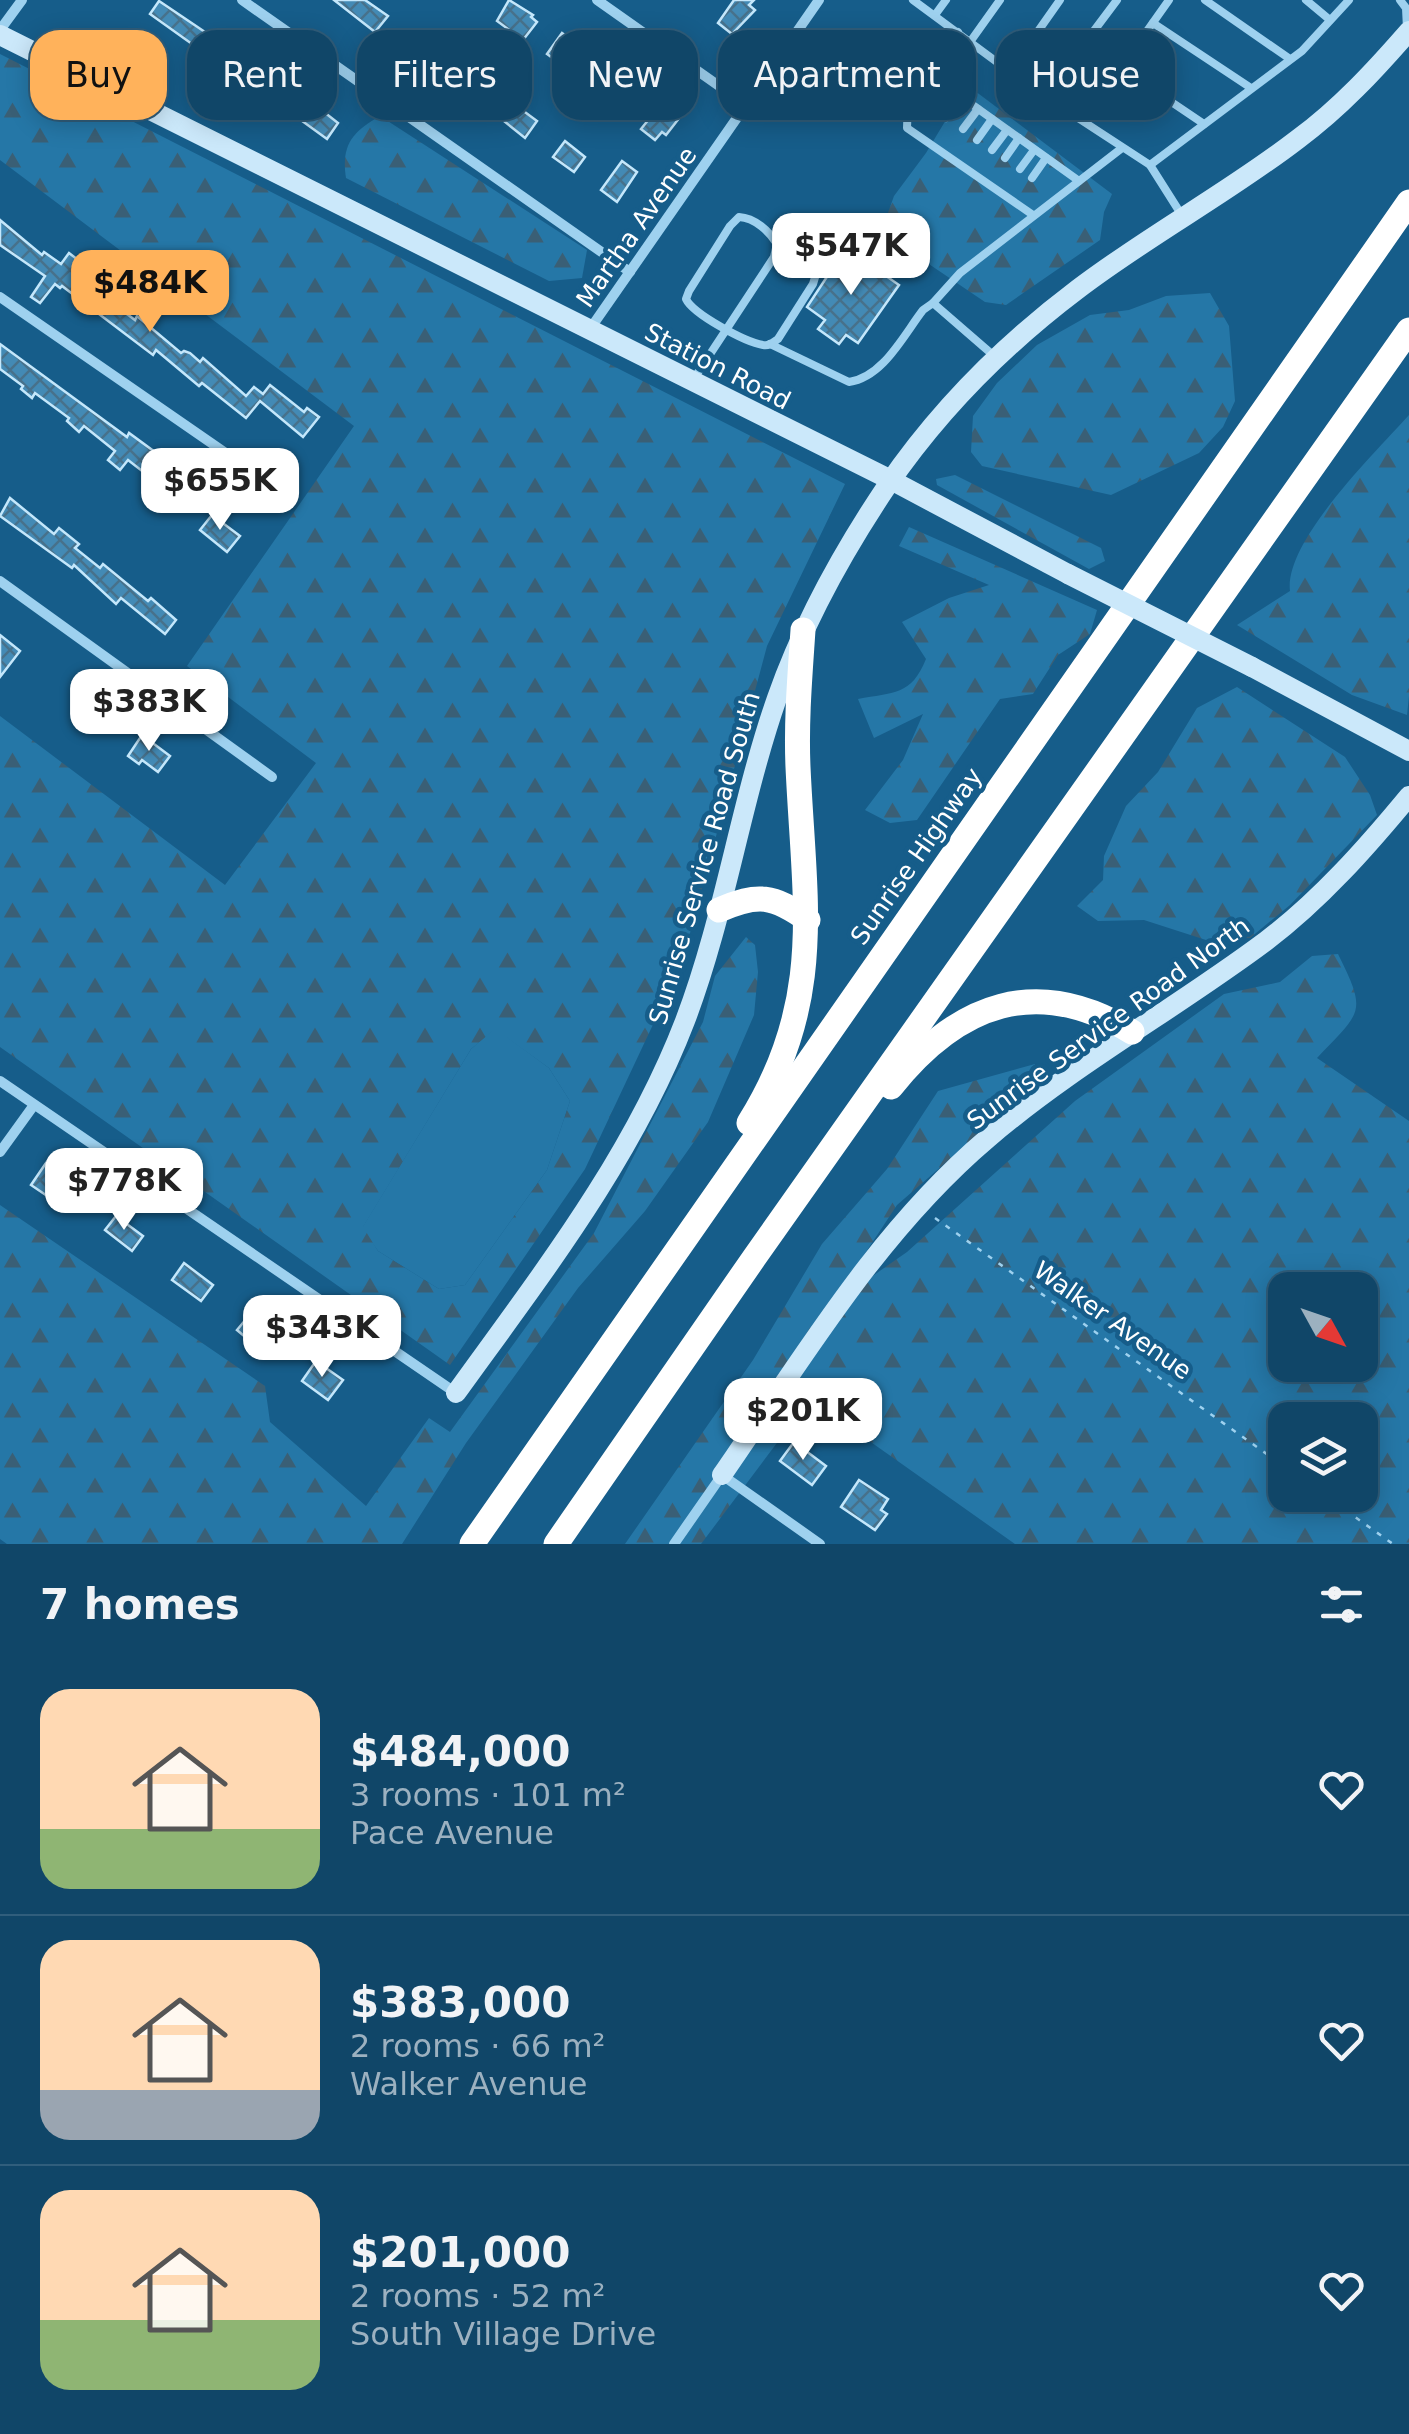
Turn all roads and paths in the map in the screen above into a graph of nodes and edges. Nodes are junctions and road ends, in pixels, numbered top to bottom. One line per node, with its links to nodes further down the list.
1 (22, 0): 23 (street)
2 (242, 0): 69 (street)
3 (596, 0): 27 (street)
4 (819, 0): 18 (street, Martha Avenue)
5 (914, 0): 15 (lane)
6 (946, 0): 15 (lane)
7 (1000, 0): 25 (lane)
8 (1060, 0): 20 (lane)
9 (1117, 0): 21 (lane)
10 (1169, 0): 17 (lane)
11 (1205, 0): 26 (lane)
12 (1306, 0): 16 (lane)
13 (1348, 0): 16 (lane)
14 (1400, 0): 24 (lane)
15 (936, 16): 19 (lane)
16 (1330, 20): 26 (lane)
17 (1153, 23): 22 (lane); 28 (lane)
18 (798, 30)
19 (955, 30)
20 (1039, 30)
21 (1095, 30)
22 (1148, 30)
23 (0, 32): 72 (street, Station Road)
24 (1408, 32): 67 (street, Sunrise Service Road South)
25 (976, 34)
26 (1290, 59): 28 (lane)
27 (718, 85)
28 (1252, 88): 35 (lane)
29 (1175, 104): 35 (lane)
30 (978, 109): 31 (lane); 37 (lane)
31 (992, 119): 38 (lane); 42 (lane)
32 (736, 120): 69 (street, Martha Avenue)
33 (907, 120): 40 (lane)
34 (1084, 120): 45 (lane)
35 (1204, 124): 54 (lane)
36 (926, 126): 40 (lane)
37 (963, 129)
38 (1007, 130): 41 (lane); 46 (lane)
39 (936, 133): 43 (lane)
40 (918, 135): 43 (lane)
41 (1019, 138): 47 (lane); 50 (lane)
42 (978, 140)
43 (929, 143): 48 (lane)
44 (953, 144): 48 (lane)
45 (1122, 148): 54 (lane); 59 (lane)
46 (992, 150)
47 (1034, 150): 51 (lane); 55 (lane)
48 (945, 154): 52 (lane)
49 (967, 154): 52 (lane)
50 (1004, 158)
51 (1046, 158): 58 (lane); 59 (lane)
52 (960, 164): 57 (lane)
53 (982, 165): 57 (lane)
54 (1150, 166): 67 (lane)
55 (1020, 169)
56 (994, 173): 60 (lane)
57 (974, 175): 60 (lane)
58 (1032, 178)
59 (1079, 182): 66 (lane)
60 (986, 183): 63 (lane)
61 (1010, 184): 63 (lane)
62 (1022, 193): 65 (lane)
63 (1002, 194): 65 (lane)
64 (1409, 202): 93 (highway, Sunrise Highway)
65 (1014, 203): 66 (lane)
66 (1033, 215): 71 (lane)
67 (1183, 218): 76 (street, Sunrise Service Road South)
68 (777, 244): 73 (lane); 73 (lane); 75 (lane)
69 (630, 272): 72 (street, Martha Avenue)
70 (0, 297): 79 (street)
71 (932, 303): 75 (lane); 76 (lane)
72 (589, 330): 77 (street, Station Road)
73 (728, 330): 75 (lane); 77 (lane)
74 (1409, 330): 92 (highway)
75 (770, 344)
76 (996, 358): 78 (street, Sunrise Service Road South)
77 (692, 381): 78 (street, Station Road)
78 (891, 480): 81 (street, Sunrise Service Road South); 82 (street, Station Road, bridge)
79 (269, 483)
80 (0, 581): 83 (street)
81 (803, 630): 85 (street, Sunrise Service Road South); 86 (highway)
82 (1409, 751)
83 (272, 777)
84 (1409, 796): 87 (street, Sunrise Service Road North)
85 (719, 910): 86 (highway); 94 (street, Sunrise Service Road South)
86 (808, 920): 93 (highway)
87 (1132, 1032): 91 (street, Sunrise Service Road North); 92 (highway)
88 (0, 1081): 89 (street)
89 (34, 1105): 90 (street); 94 (street)
90 (0, 1152)
91 (917, 1206): 95 (path, Walker Avenue); 96 (street, Sunrise Service Road North)
92 (754, 1258): 99 (highway)
93 (654, 1284): 98 (highway, Sunrise Highway)
94 (456, 1393)
95 (1268, 1455)
96 (722, 1475): 100 (street, Sunrise Service Road North); 101 (street)
97 (1348, 1512): 102 (path)
98 (472, 1544)
99 (556, 1544)
100 (674, 1544)
101 (820, 1544)
102 (1394, 1544)

